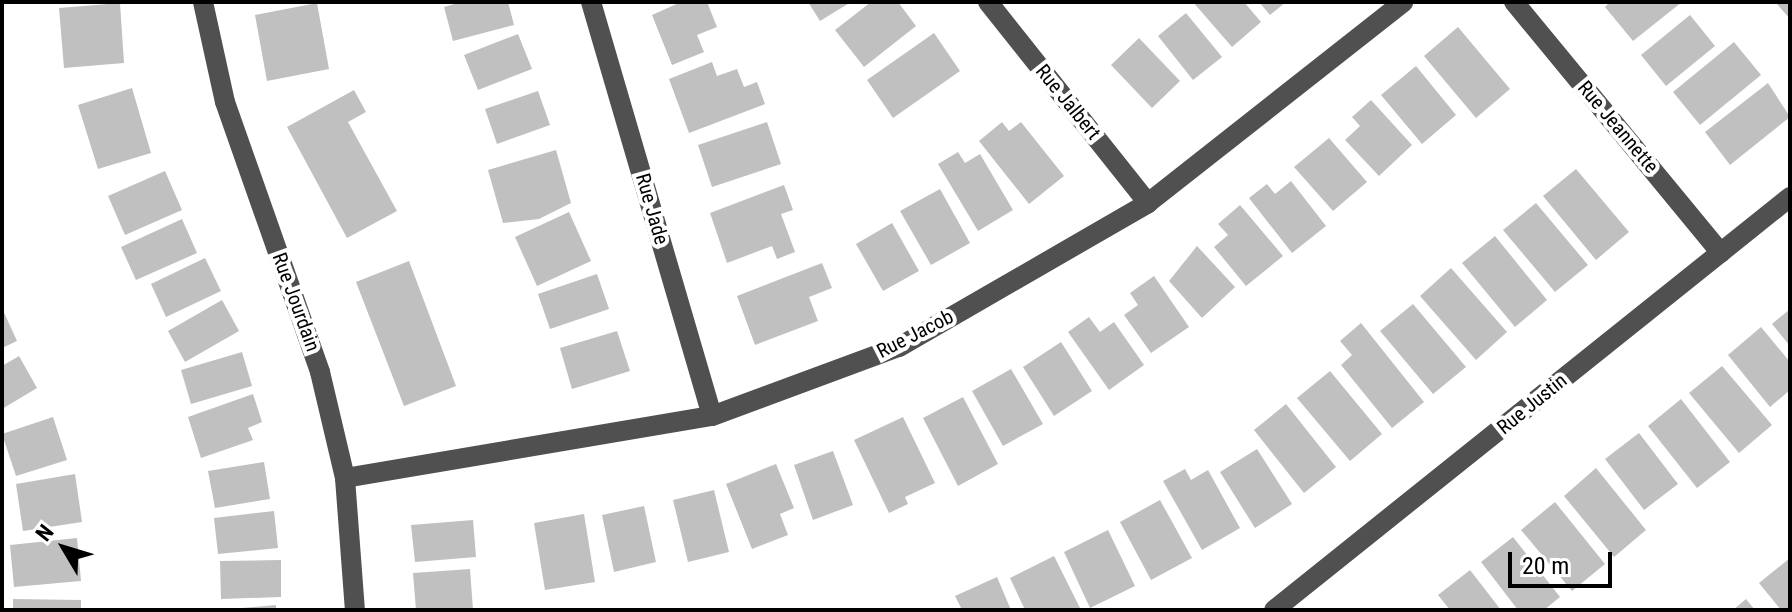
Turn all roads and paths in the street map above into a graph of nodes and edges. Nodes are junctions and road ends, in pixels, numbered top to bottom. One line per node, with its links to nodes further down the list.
1 (203, 2): 10 (street, Rue Jourdain)
2 (591, 2): 9 (street, Rue Jade)
3 (988, 2): 7 (street, Rue Jalbert)
4 (1403, 2): 7 (street, Rue Jacob)
5 (1514, 2): 8 (street, Rue Jeannette)
6 (1790, 197): 8 (street, Rue Justin)
7 (1148, 203): 9 (street, Rue Jacob)
8 (1721, 253): 12 (street, Rue Justin)
9 (712, 416): 10 (street, Rue Jacob)
10 (345, 478): 11 (street, Rue Jourdain)
11 (355, 610)
12 (1274, 610)

